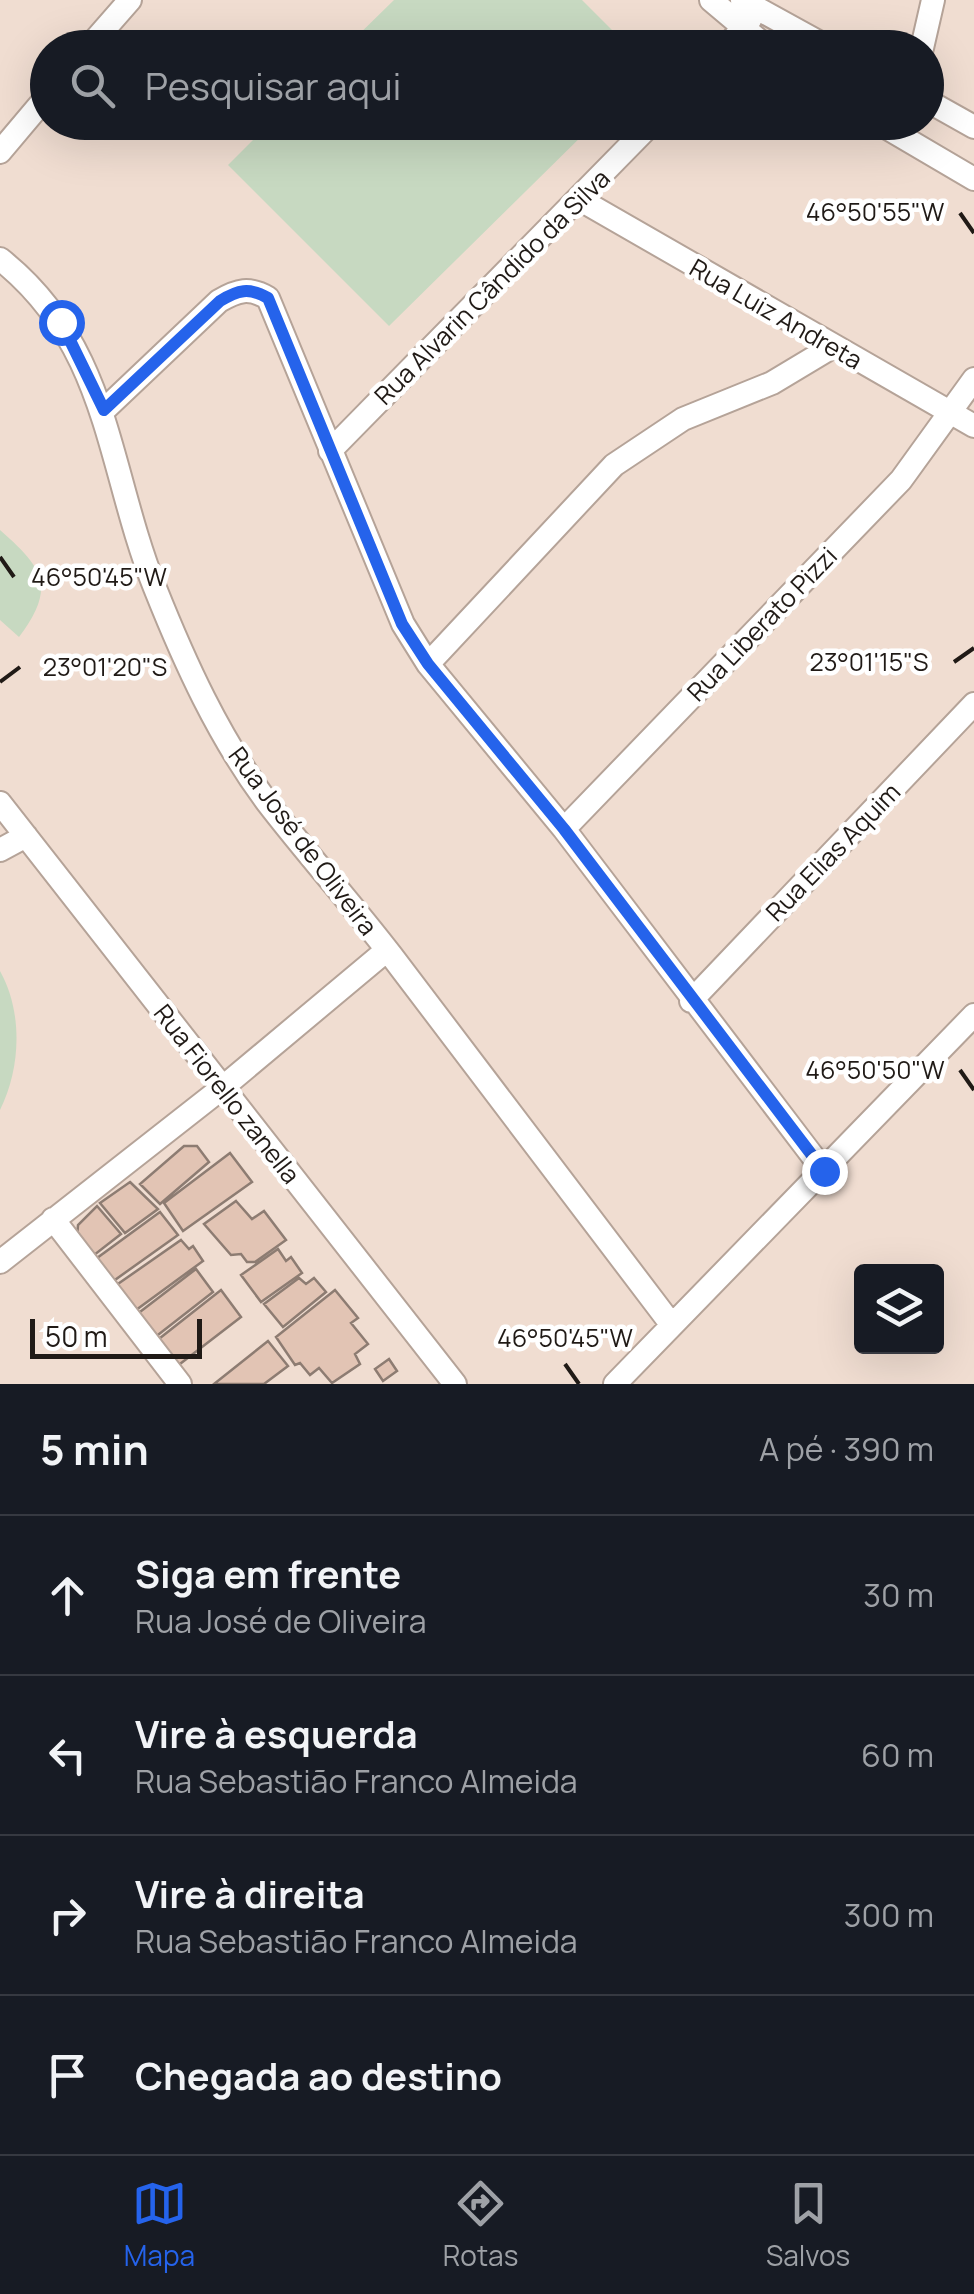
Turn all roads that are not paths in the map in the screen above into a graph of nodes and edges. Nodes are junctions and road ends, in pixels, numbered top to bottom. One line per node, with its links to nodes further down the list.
1 (130, 0): 6 (street)
2 (711, 0): 5 (street)
3 (933, 0): 8 (street)
4 (750, 4): 5 (street); 7 (street)
5 (743, 29)
6 (104, 30)
7 (797, 30)
8 (926, 30)
9 (944, 110): 11 (street)
10 (30, 116): 14 (street)
11 (974, 127)
12 (636, 140): 16 (street, Rua Alvarin Cândido da Silva)
13 (913, 140): 15 (street)
14 (0, 152)
15 (974, 179)
16 (579, 200): 18 (street, Rua Luiz Andreta); 23 (street, Rua Alvarin Cândido da Silva)
17 (0, 258): 20 (street, Rua José de Oliveira)
18 (832, 348): 21 (street, Rua Luiz Andreta); 24 (street)
19 (974, 380): 21 (street, Rua Liberato Pizzi)
20 (104, 410): 23 (street); 30 (street, Rua José de Oliveira)
21 (951, 413): 22 (street, Rua Luiz Andreta); 27 (street, Rua Liberato Pizzi)
22 (974, 426)
23 (330, 451): 24 (street)
24 (428, 664): 27 (street)
25 (974, 704): 31 (street, Rua Elias Aquim)
26 (0, 803): 28 (street, Rua Fiorello zanella)
27 (564, 829): 31 (street)
28 (26, 836): 29 (street); 33 (street, Rua Fiorello zanella)
29 (0, 850)
30 (387, 950): 33 (street); 37 (street, Rua José de Oliveira)
31 (692, 1001): 34 (street)
32 (974, 1015): 34 (street)
33 (222, 1088): 35 (street); 39 (street, Rua Fiorello zanella)
34 (824, 1171): 37 (street)
35 (54, 1219): 36 (street); 38 (street)
36 (0, 1262)
37 (672, 1324): 40 (street)
38 (180, 1384)
39 (455, 1384)
40 (615, 1384)

